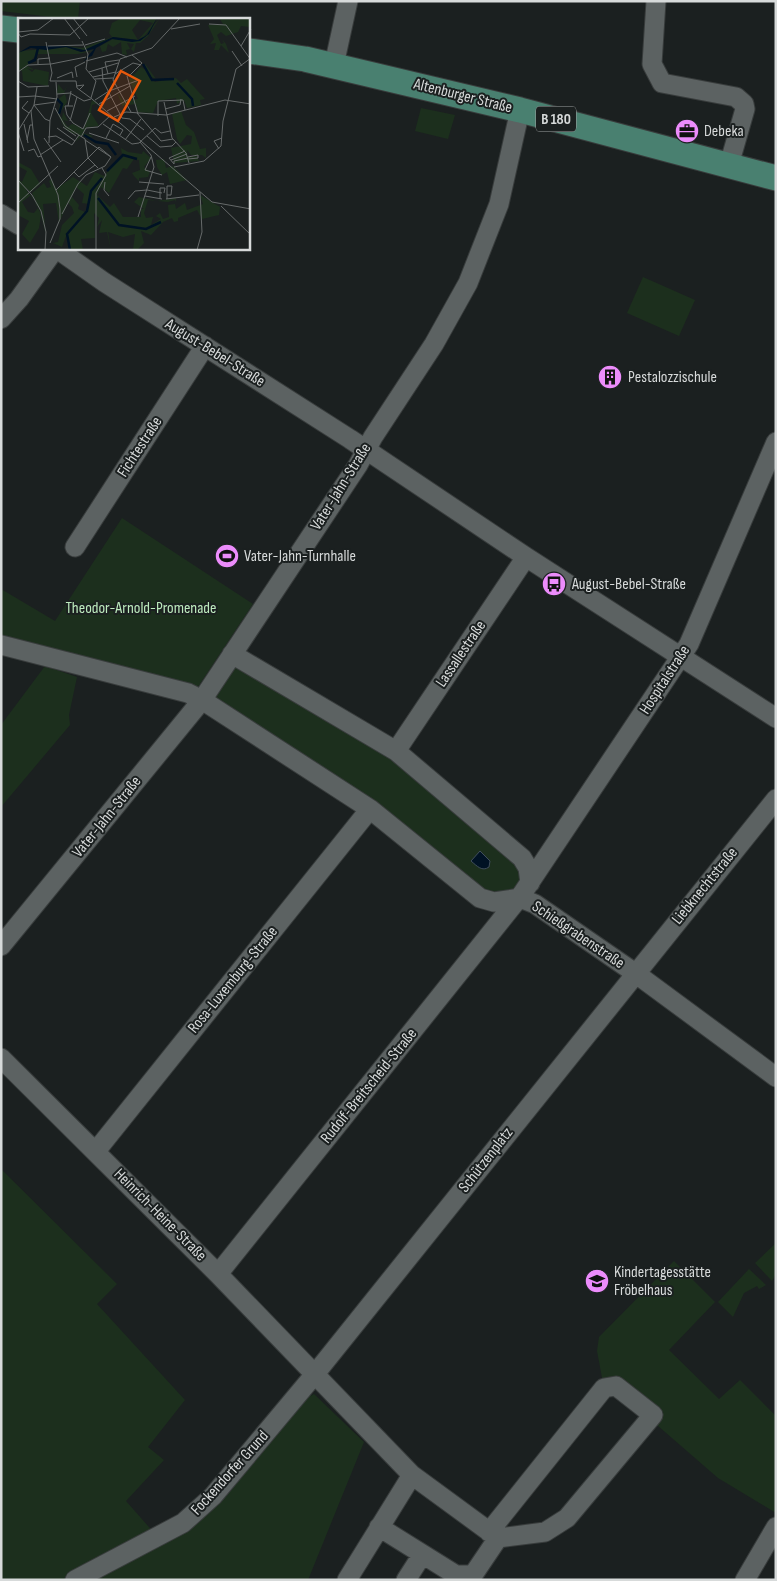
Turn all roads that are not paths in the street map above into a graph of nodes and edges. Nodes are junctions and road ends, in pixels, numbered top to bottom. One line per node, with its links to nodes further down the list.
1 (348, 1): 6 (street)
2 (656, 1): 8 (street)
3 (1, 28): 4 (main road)
4 (18, 30)
5 (257, 51): 6 (main road, Altenburger Straße / B 180)
6 (334, 65): 7 (main road, Altenburger Straße / B 180)
7 (520, 110): 8 (main road, Altenburger Straße / B 180); 17 (street, Vater-Jahn-Straße)
8 (729, 165): 9 (main road, Altenburger Straße / B 180)
9 (776, 178)
10 (1, 214): 11 (street)
11 (18, 224)
12 (55, 250): 14 (street)
13 (57, 250): 15 (street, August-Bebel-Straße)
14 (1, 319)
15 (205, 346): 17 (street, August-Bebel-Straße); 18 (street, Fichtestraße)
16 (776, 442): 22 (street, Hospitalstraße)
17 (366, 450): 19 (street, August-Bebel-Straße); 21 (street, Vater-Jahn-Straße)
18 (75, 547)
19 (526, 557): 22 (street, August-Bebel-Straße); 25 (street, Lassallestraße)
20 (1, 645): 23 (street)
21 (232, 654): 23 (street, Vater-Jahn-Straße); 25 (street)
22 (682, 656): 24 (street, August-Bebel-Straße); 28 (street, Hospitalstraße)
23 (202, 700): 27 (street); 29 (street, Vater-Jahn-Straße)
24 (776, 718)
25 (396, 751): 28 (street)
26 (776, 799): 30 (street, Liebknechtstraße)
27 (370, 809): 28 (street); 33 (street, Rosa-Luxemburg-Straße)
28 (525, 891): 30 (street, Schießgrabenstraße); 34 (street, Rudolf-Breitscheid-Straße)
29 (1, 946)
30 (635, 973): 32 (street); 35 (street, Schützenplatz)
31 (1, 1058): 33 (street, Heinrich-Heine-Straße)
32 (776, 1077)
33 (96, 1150): 34 (street, Heinrich-Heine-Straße)
34 (218, 1274): 35 (street, Heinrich-Heine-Straße)
35 (315, 1374): 36 (street); 41 (street, Fockendorfer Grund)
36 (412, 1475): 37 (street); 39 (street)
37 (379, 1527): 40 (street); 42 (street)
38 (776, 1527): 44 (street)
39 (493, 1535): 39 (street); 40 (street)
40 (422, 1555): 43 (street)
41 (76, 1580)
42 (347, 1580)
43 (406, 1580)
44 (745, 1580)

